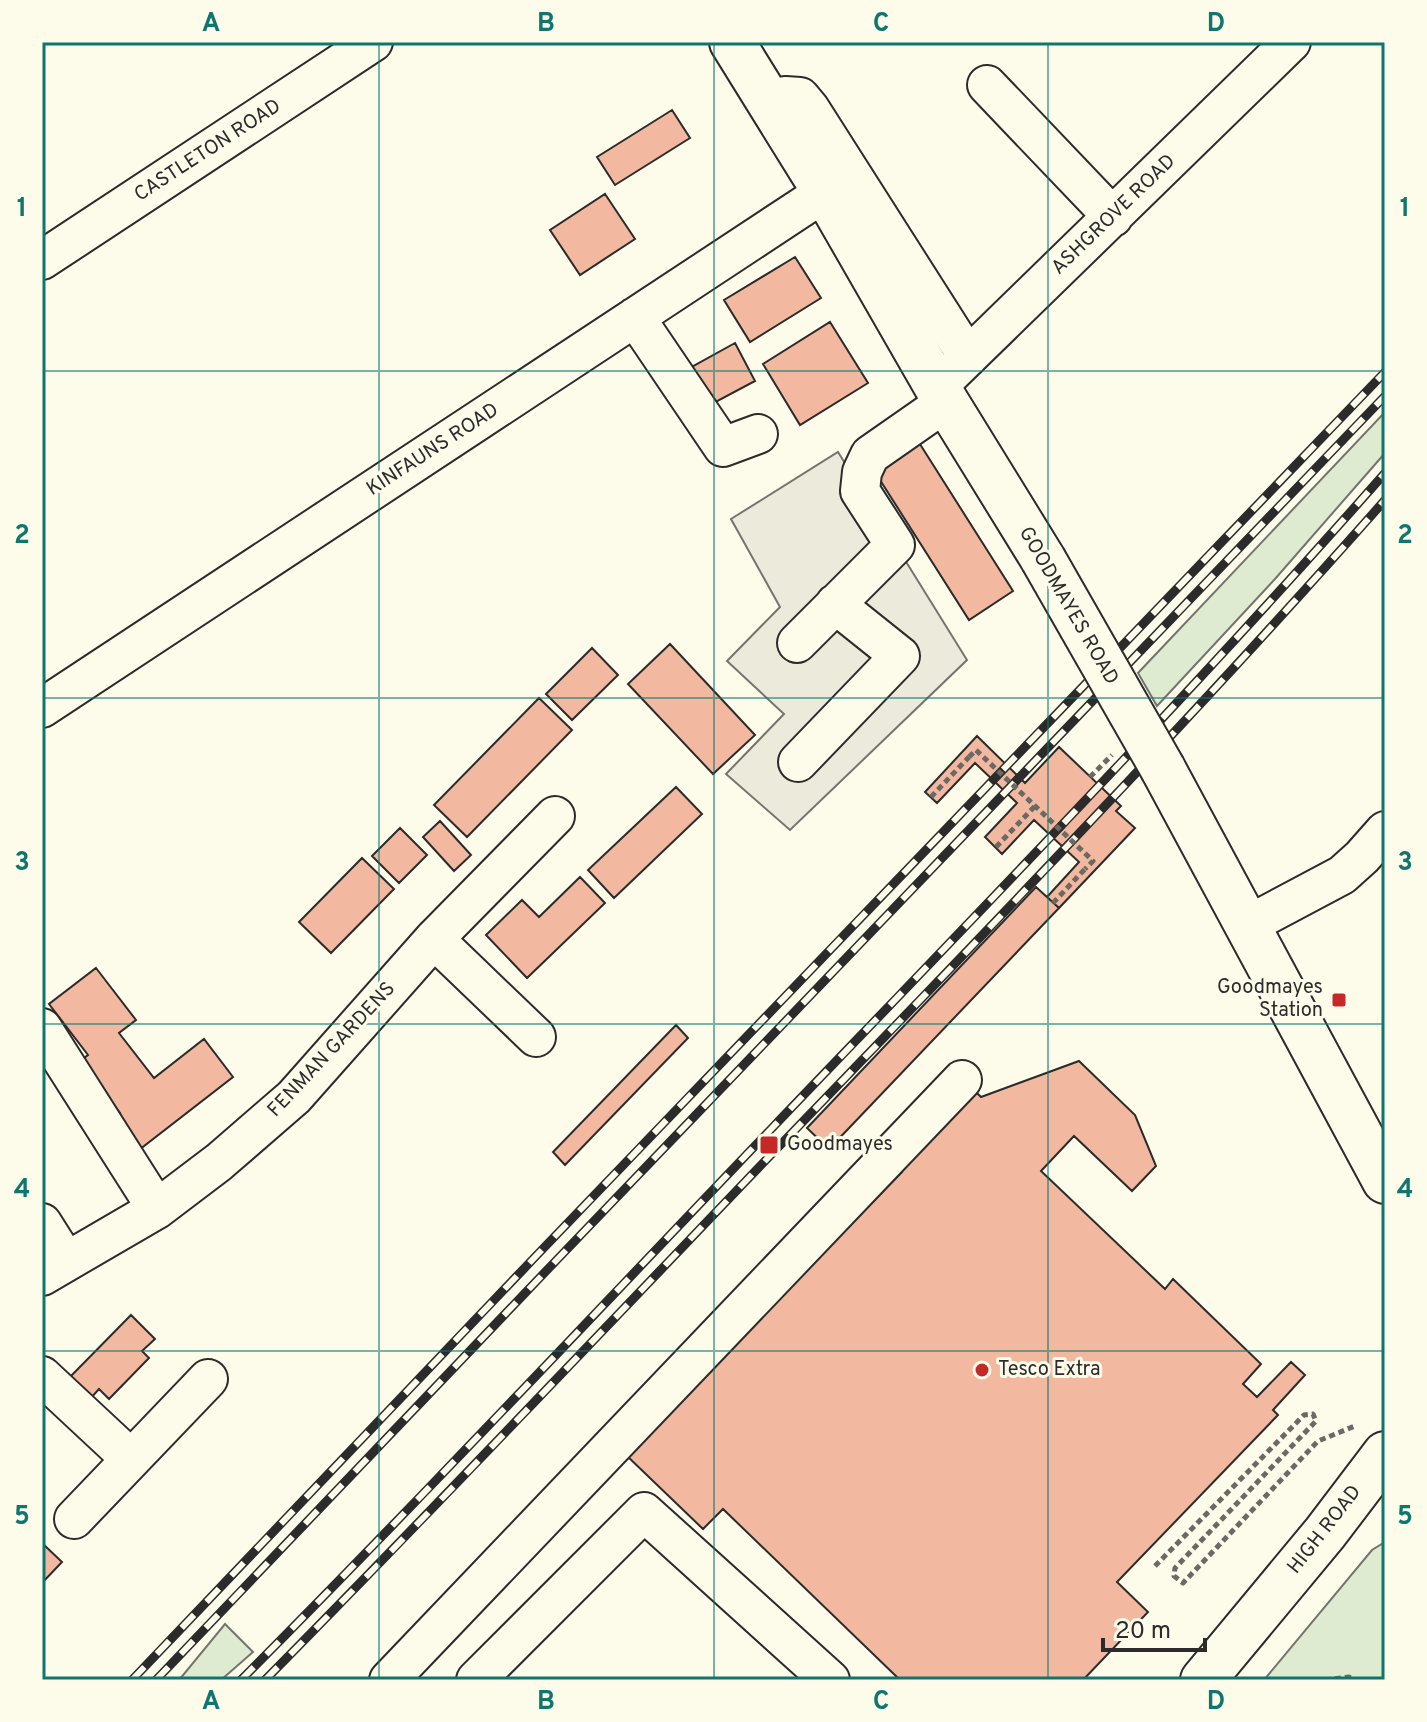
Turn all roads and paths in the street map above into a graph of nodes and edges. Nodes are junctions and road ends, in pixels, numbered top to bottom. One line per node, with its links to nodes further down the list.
1 (373, 42): 8 (street, CASTLETON ROAD)
2 (1291, 42): 7 (street, ASHGROVE ROAD)
3 (735, 43): 5 (main road, GOODMAYES ROAD)
4 (987, 85): 7 (street)
5 (771, 103): 6 (main road, GOODMAYES ROAD); 10 (street)
6 (825, 192): 9 (street, KINFAUNS ROAD); 11 (main road, GOODMAYES ROAD)
7 (1113, 217): 10 (street, ASHGROVE ROAD)
8 (42, 260)
9 (635, 317): 12 (street); 15 (street, KINFAUNS ROAD)
10 (968, 357): 11 (street, ASHGROVE ROAD)
11 (942, 395): 13 (street, ASHGROVE ROAD); 23 (main road, GOODMAYES ROAD, bridge)
12 (758, 434)
13 (835, 604): 14 (street); 16 (street)
14 (797, 643)
15 (42, 708)
16 (798, 762)
17 (931, 797): 18 (path, bridge)
18 (1035, 806): 21 (path); 22 (path, bridge)
19 (555, 816): 24 (street, FENMAN GARDENS)
20 (1385, 831): 23 (street)
21 (996, 847)
22 (1053, 903)
23 (1248, 925): 28 (main road, GOODMAYES ROAD)
24 (434, 939): 26 (street); 29 (street, FENMAN GARDENS)
25 (42, 1028): 29 (street)
26 (536, 1037)
27 (962, 1080): 38 (street)
28 (1381, 1161)
29 (157, 1209): 31 (street, FENMAN GARDENS)
30 (42, 1223): 31 (street)
31 (54, 1268)
32 (42, 1376): 35 (street)
33 (208, 1379): 35 (street)
34 (1376, 1452): 37 (path); 41 (main road, HIGH ROAD)
35 (131, 1459): 36 (street)
36 (74, 1519)
37 (1155, 1566)
38 (389, 1680)
39 (476, 1680): 40 (street)
40 (830, 1680)
41 (1203, 1680)
42 (1325, 1680): 43 (path)
43 (1356, 1680)

